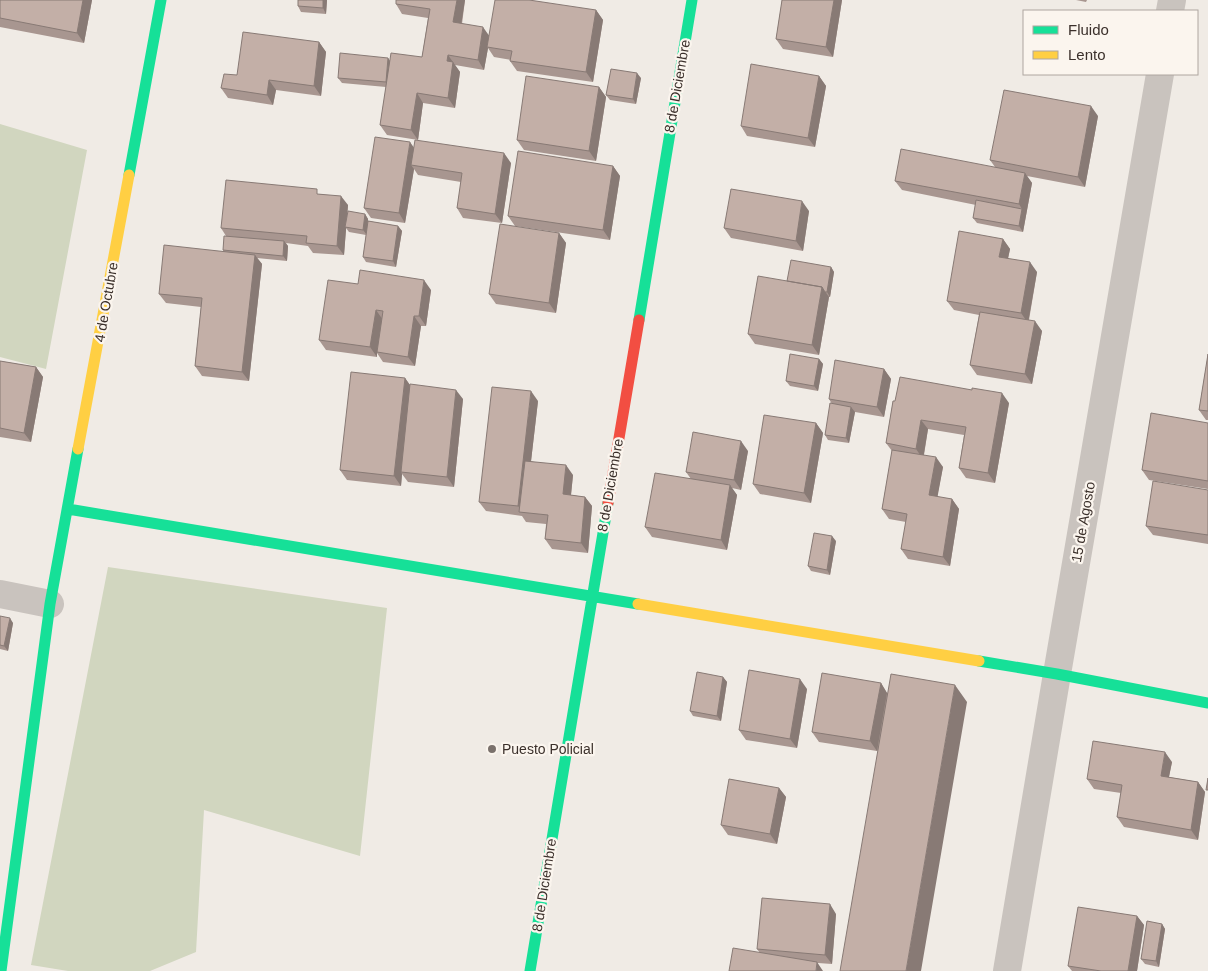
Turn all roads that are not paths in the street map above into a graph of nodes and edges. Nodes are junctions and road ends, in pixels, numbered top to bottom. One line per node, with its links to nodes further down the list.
1 (161, 0): 4 (street, 4 de Octubre)
2 (692, 0): 6 (street, 8 de Diciembre)
3 (1160, 75): 8 (street, 15 de Agosto)
4 (68, 509): 6 (street); 7 (street, 4 de Octubre)
5 (0, 594): 7 (street)
6 (592, 595): 8 (street); 11 (street, 8 de Diciembre)
7 (50, 604): 10 (street, 4 de Octubre)
8 (1057, 674): 9 (street); 12 (street, 15 de Agosto)
9 (1208, 703)
10 (2, 971)
11 (530, 971)
12 (1008, 971)

